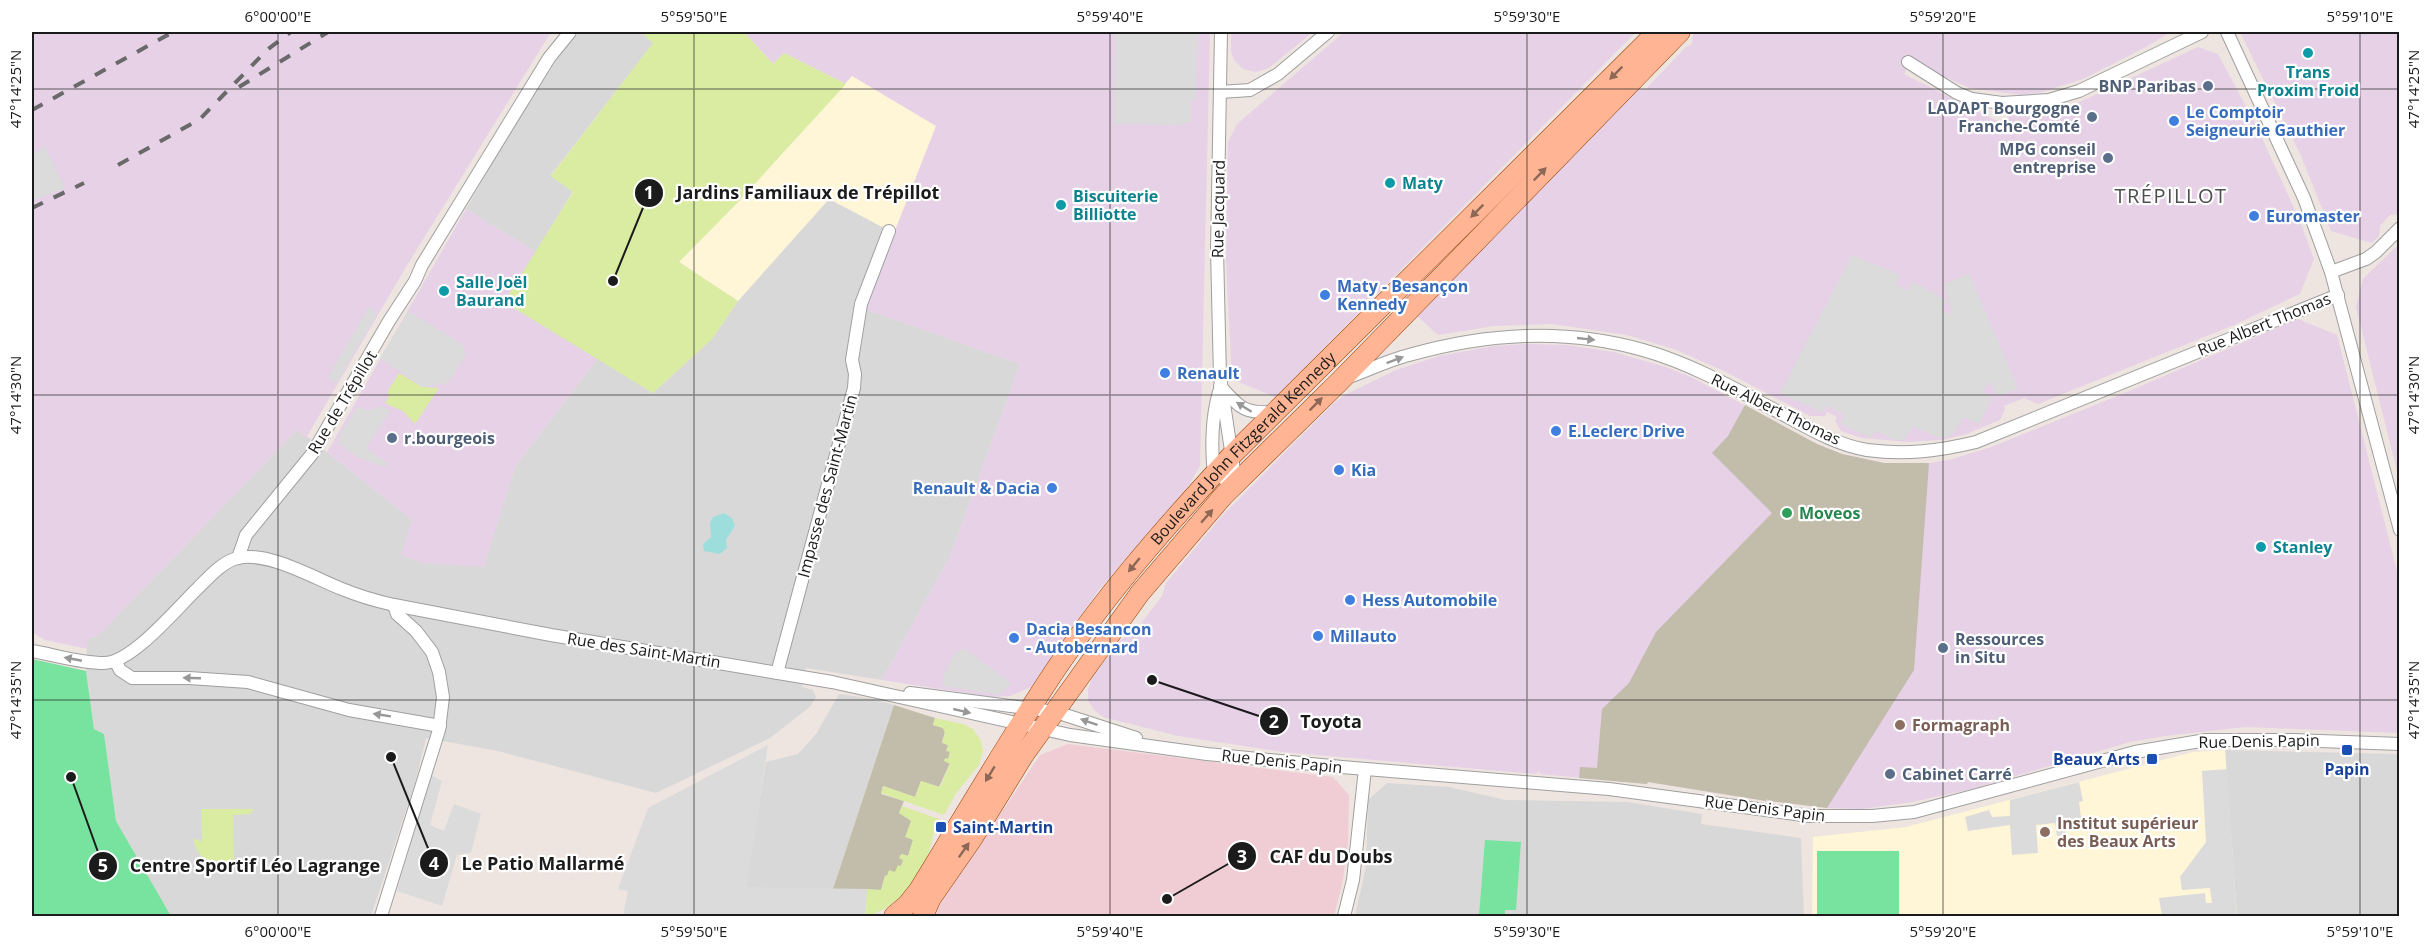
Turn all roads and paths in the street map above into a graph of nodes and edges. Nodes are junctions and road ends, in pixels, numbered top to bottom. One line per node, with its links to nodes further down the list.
1 (570, 32): 21 (street, Rue de Trépillot)
2 (1221, 32): 9 (street, Rue Jacquard)
3 (1328, 32): 9 (street)
4 (1657, 32): 16 (main road, Boulevard John Fitzgerald Kennedy, one-way to 16)
5 (1680, 32): 14 (main road, Boulevard John Fitzgerald Kennedy, one-way to 5)
6 (2202, 32): 8 (street)
7 (2227, 32): 12 (street)
8 (1908, 62)
9 (1220, 92): 15 (street, Rue Jacquard)
10 (2400, 228): 12 (street, Rue Albert Thomas)
11 (889, 231): 25 (street, Impasse des Saint-Martin)
12 (2331, 272): 13 (street)
13 (2338, 295): 14 (street, Rue Albert Thomas, one-way to 13); 20 (street)
14 (1340, 381): 19 (main road, Boulevard John Fitzgerald Kennedy, one-way to 14)
15 (1220, 386): 16 (street, one-way to 15); 17 (street, Rue Jacquard); 18 (street, Rue Jacquard)
16 (1275, 412): 17 (main road, Boulevard John Fitzgerald Kennedy)
17 (1231, 456): 18 (main road, Boulevard John Fitzgerald Kennedy); 19 (street, Rue Jacquard)
18 (1214, 474): 19 (street); 28 (main road, Boulevard John Fitzgerald Kennedy, one-way to 28)
19 (1236, 483): 27 (main road, Boulevard John Fitzgerald Kennedy, one-way to 19)
20 (2400, 530)
21 (238, 558): 22 (street, Rue des Saint-Martin); 24 (street)
22 (394, 605): 25 (street, Rue des Saint-Martin); 29 (street)
23 (32, 651): 24 (street, one-way to 23)
24 (116, 662): 29 (street, one-way to 24)
25 (777, 673): 26 (street, Rue des Saint-Martin)
26 (895, 694): 28 (street, Rue des Saint-Martin, one-way to 28); 28 (street, Rue des Saint-Martin)
27 (1056, 712): 28 (street, Rue des Saint-Martin); 30 (main road, Boulevard John Fitzgerald Kennedy); 32 (street, Rue Denis Papin, one-way to 27)
28 (1026, 716): 30 (street, Rue des Saint-Martin); 35 (main road, Boulevard John Fitzgerald Kennedy, one-way to 35)
29 (440, 726): 34 (street)
30 (1043, 730): 32 (street, Rue Denis Papin); 36 (main road, Boulevard John Fitzgerald Kennedy, one-way to 30)
31 (2400, 744): 33 (street, Rue Denis Papin)
32 (1160, 747): 33 (street, Rue Denis Papin)
33 (1365, 769): 37 (street)
34 (381, 916)
35 (894, 916)
36 (923, 916)
37 (1344, 916)

